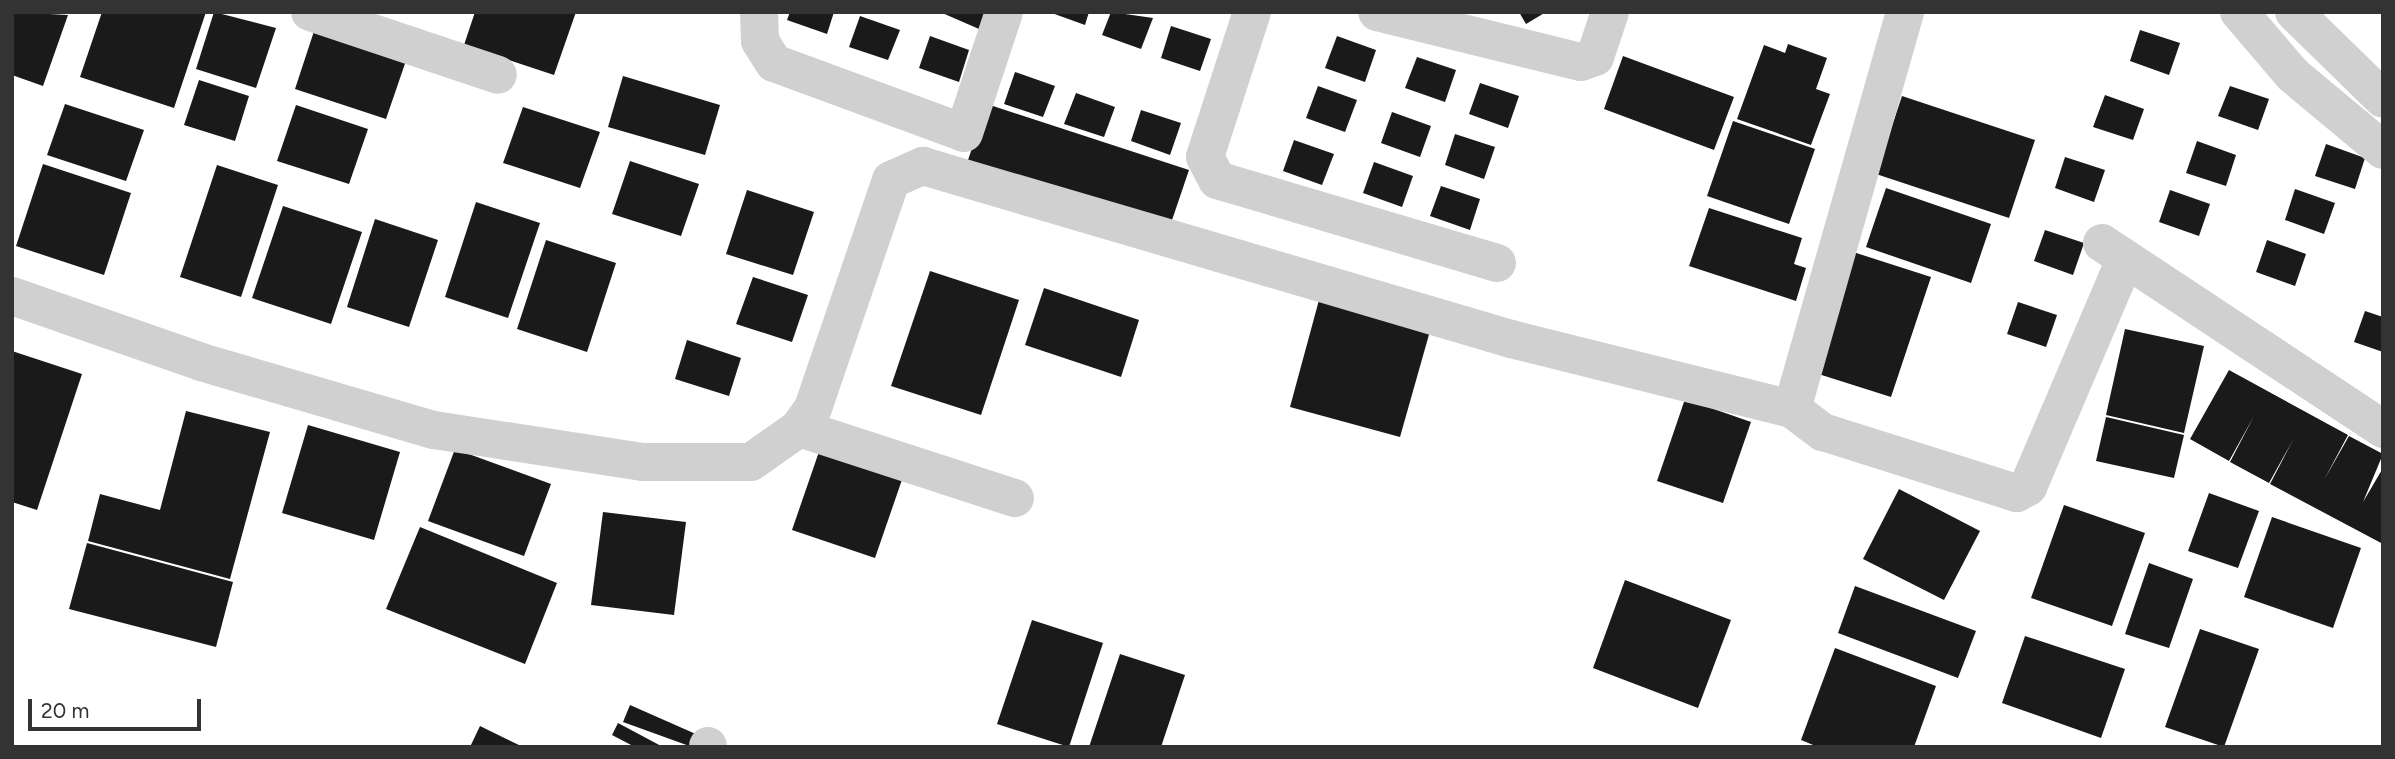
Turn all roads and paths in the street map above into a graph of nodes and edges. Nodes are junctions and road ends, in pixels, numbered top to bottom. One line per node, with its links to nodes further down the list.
1 (310, 12): 10 (street)
2 (759, 12): 3 (street)
3 (1004, 12)
4 (1252, 12): 13 (street)
5 (1610, 12): 9 (street)
6 (1905, 12): 15 (street)
7 (2239, 12): 12 (street)
8 (2294, 12): 11 (street)
9 (1387, 14)
10 (498, 75)
11 (2383, 99)
12 (2383, 150)
13 (1497, 263)
14 (12, 296): 16 (street)
15 (1792, 409): 16 (street); 17 (street)
16 (799, 428): 18 (street)
17 (2383, 429)
18 (1015, 498)

